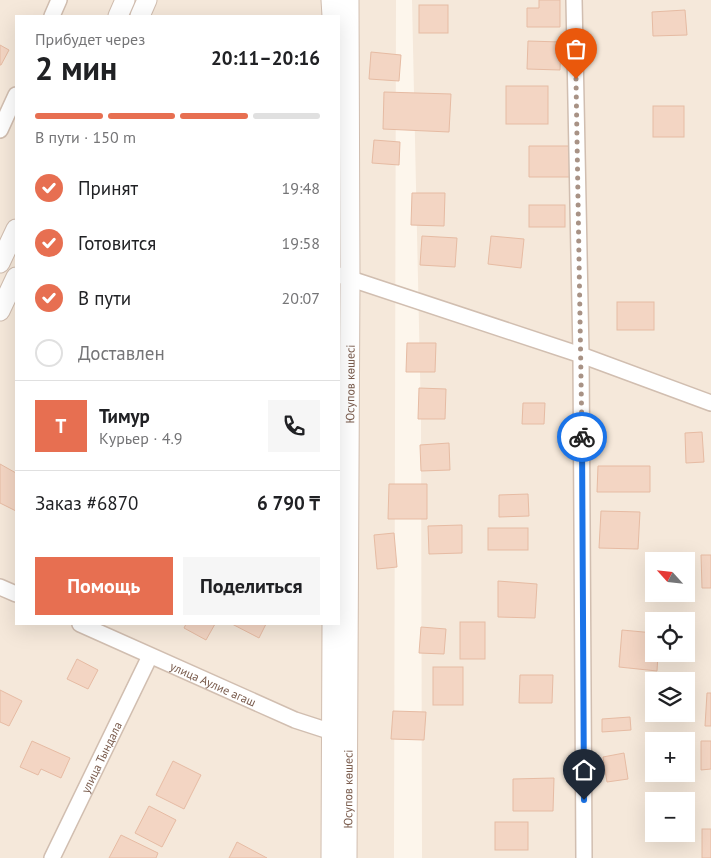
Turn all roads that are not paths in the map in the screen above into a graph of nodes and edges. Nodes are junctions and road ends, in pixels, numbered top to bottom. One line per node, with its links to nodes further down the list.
1 (60, 0): 7 (street)
2 (125, 0): 8 (street)
3 (147, 0): 9 (street)
4 (332, 0): 10 (street)
5 (349, 0): 15 (street, Юсупов көшесі)
6 (574, 0): 18 (street)
7 (52, 15)
8 (118, 15)
9 (140, 15)
10 (332, 15)
11 (15, 97): 12 (street)
12 (0, 130)
13 (15, 231): 14 (street)
14 (0, 264)
15 (345, 277): 18 (street); 25 (street, Юсупов көшесі)
16 (15, 279): 17 (street)
17 (0, 311)
18 (581, 355): 19 (street); 29 (street)
19 (711, 403)
20 (0, 586): 21 (street)
21 (15, 594)
22 (82, 625): 24 (street, улица Аулие агаш)
23 (332, 625): 25 (street, Юсупов көшесі)
24 (150, 656): 25 (street, улица Аулие агаш); 26 (street, улица Тындала)
25 (340, 730): 27 (street, Юсупов көшесі); 28 (street, Юсупов көшесі)
26 (52, 858)
27 (331, 858)
28 (347, 858)
29 (584, 858)

